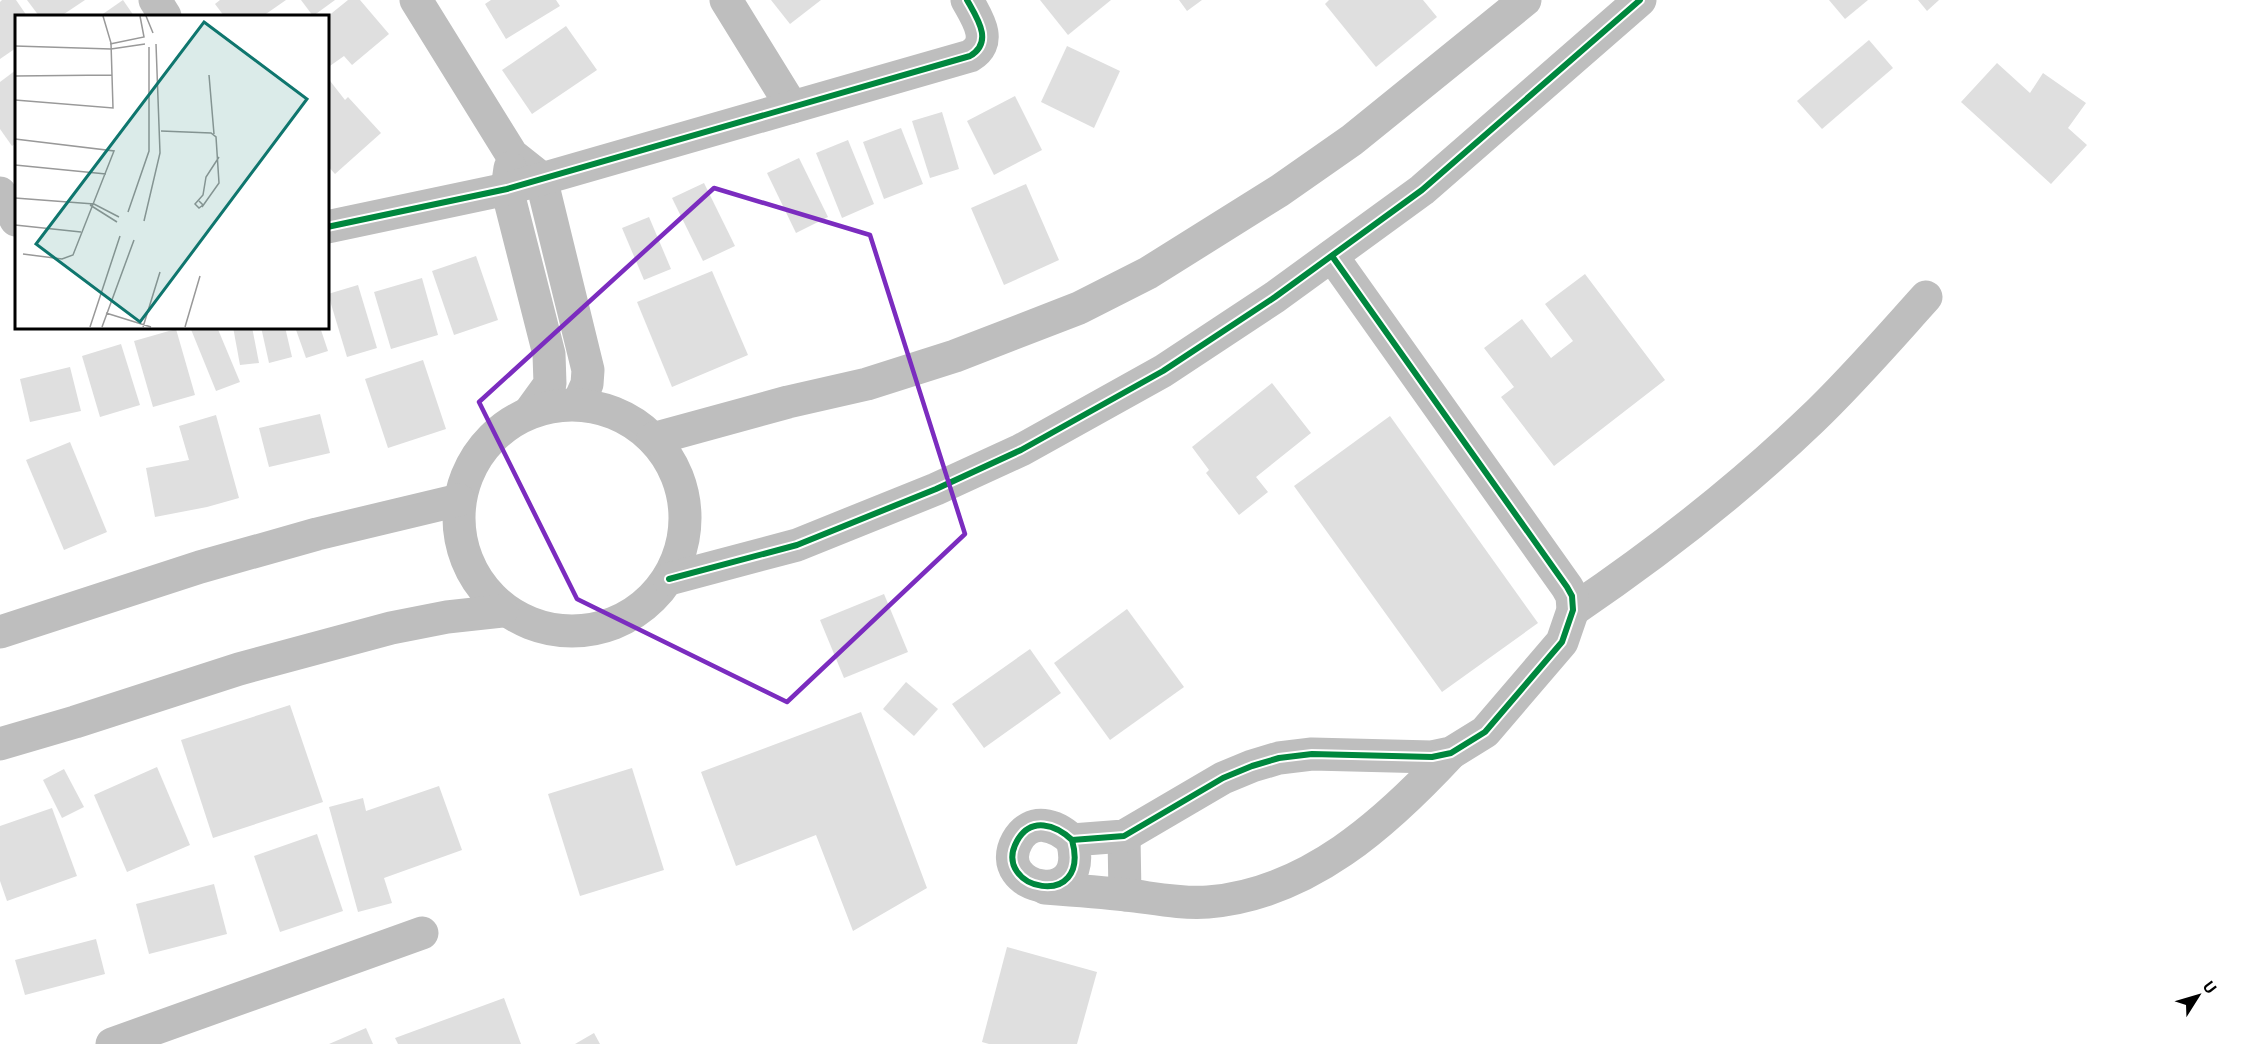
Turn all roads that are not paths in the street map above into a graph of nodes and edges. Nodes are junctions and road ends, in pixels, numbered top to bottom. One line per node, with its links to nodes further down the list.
1 (155, 0): 7 (street)
2 (416, 0): 9 (street)
3 (726, 0): 8 (street)
4 (967, 0): 8 (street)
5 (1526, 0): 19 (street)
6 (1640, 0): 15 (street)
7 (164, 15)
8 (792, 107): 10 (street)
9 (512, 155): 10 (street); 11 (street)
10 (541, 178): 11 (street); 17 (street)
11 (507, 189): 14 (street); 18 (street)
12 (0, 193): 13 (street)
13 (15, 218)
14 (328, 227)
15 (1332, 256): 21 (street); 22 (street)
16 (1926, 297): 22 (street)
17 (578, 404): 18 (street); 19 (street)
18 (529, 413): 20 (street)
19 (654, 439): 21 (street)
20 (459, 500): 23 (street); 24 (street)
21 (669, 579): 23 (street)
22 (1573, 610): 26 (street)
23 (502, 611): 25 (street)
24 (0, 632)
25 (0, 744)
26 (1451, 753): 27 (street); 30 (street)
27 (1124, 836): 28 (street); 30 (street)
28 (1072, 840): 29 (street); 29 (street)
29 (1045, 888): 30 (street)
30 (1125, 895)
31 (422, 933): 32 (street)
32 (112, 1044)

